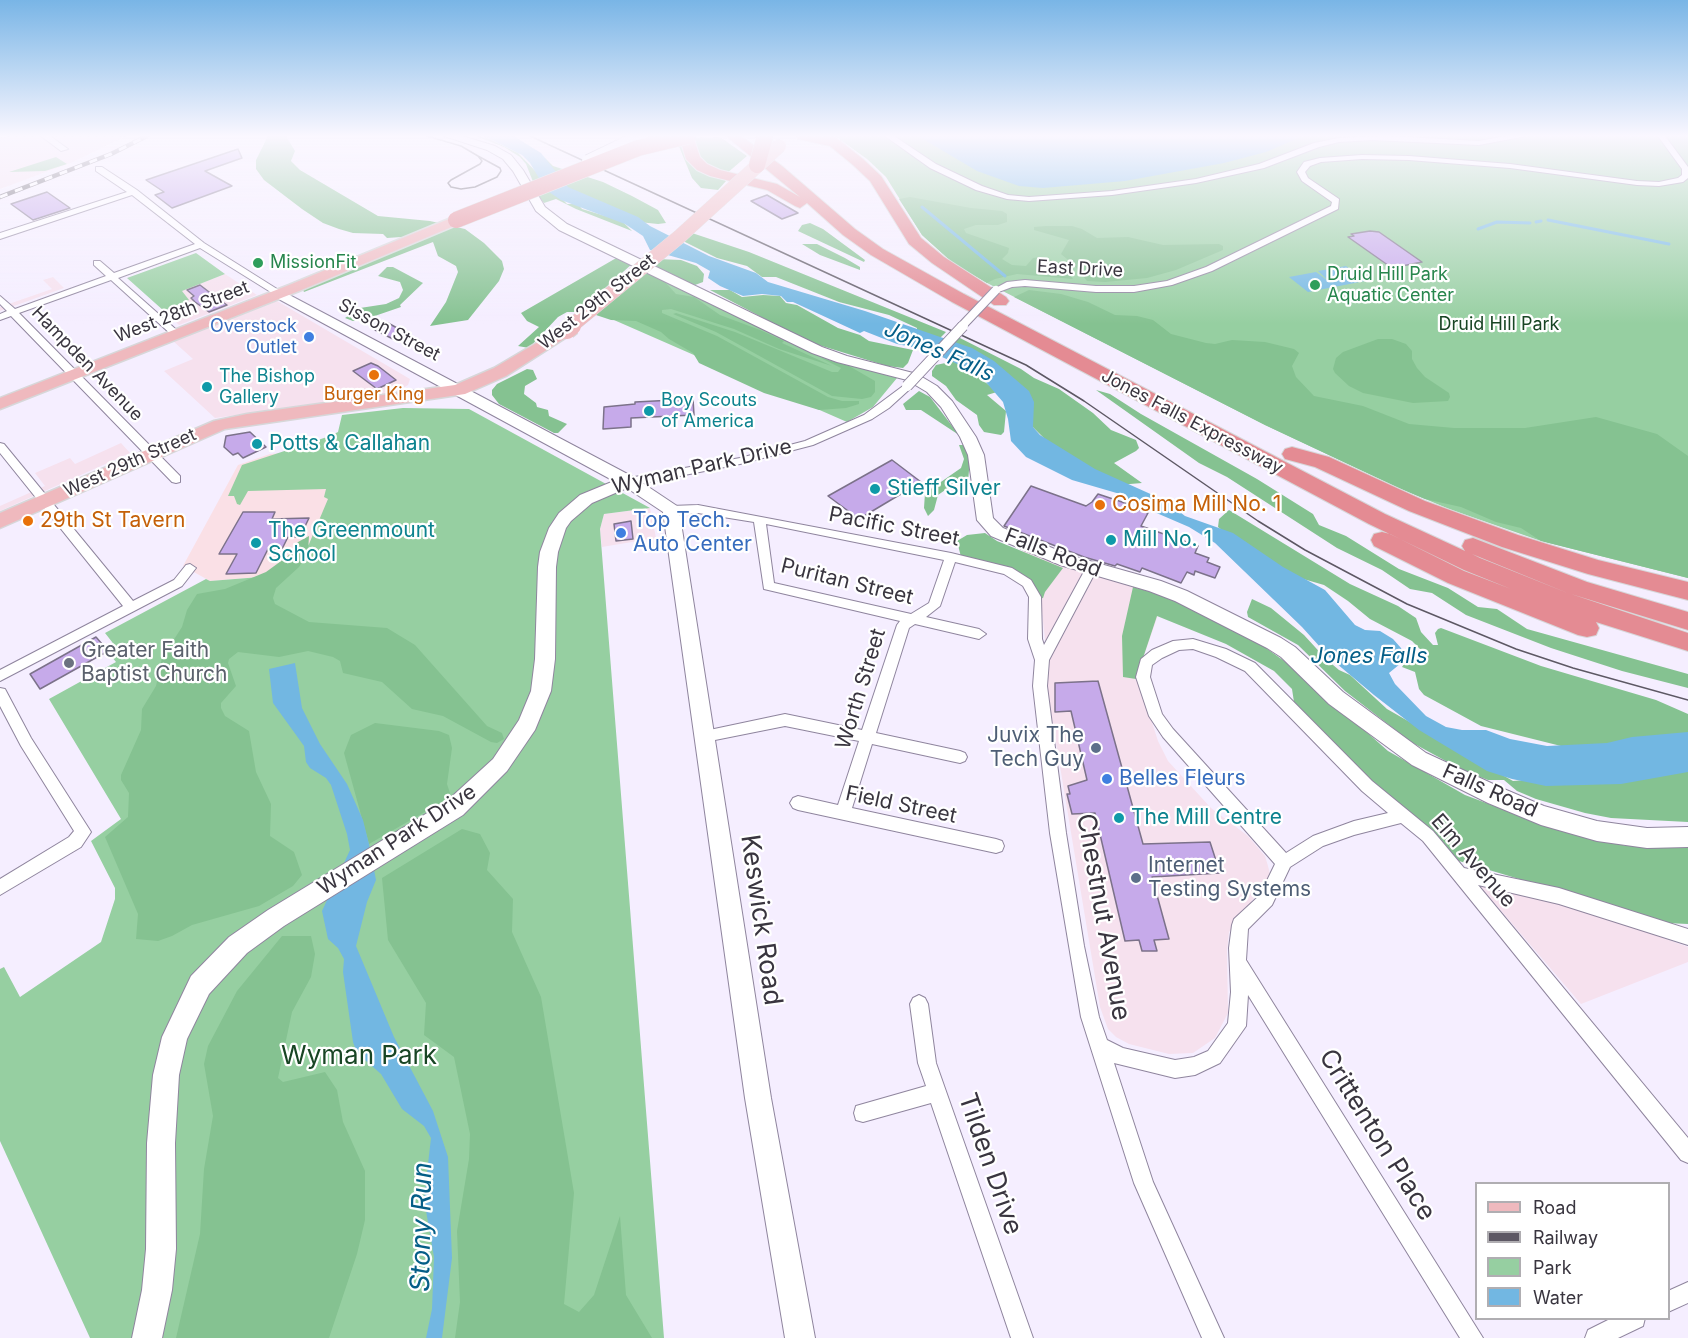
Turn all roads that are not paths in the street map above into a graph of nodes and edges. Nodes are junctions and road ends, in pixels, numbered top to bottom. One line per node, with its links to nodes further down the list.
1 (114, 198): 12 (street)
2 (142, 198): 13 (street, Sisson Street)
3 (503, 198): 11 (main road, West 28th Street, bridge)
4 (510, 198): 11 (highway, bridge)
5 (534, 198): 37 (main road, Falls Road)
6 (721, 198): 23 (main road, West 29th Street, bridge)
7 (803, 198): 24 (highway, Jones Falls Expressway)
8 (832, 198): 17 (highway, Jones Falls Expressway)
9 (887, 198): 17 (highway)
10 (1332, 198): 17 (street, East Drive)
11 (456, 220): 16 (main road, West 28th Street)
12 (0, 236)
13 (201, 245): 15 (street); 16 (street, Sisson Street)
14 (97, 263): 15 (street)
15 (113, 277): 19 (street); 21 (street)
16 (280, 294): 21 (main road, West 28th Street); 23 (main road, Sisson Street)
17 (998, 295): 28 (highway, Jones Falls Expressway); 30 (street, Wyman Park Drive, bridge)
18 (0, 299): 19 (street, Hampden Avenue)
19 (13, 312): 20 (street); 22 (street, Hampden Avenue)
20 (0, 317)
21 (177, 335): 22 (main road, West 28th Street)
22 (75, 374): 25 (main road, West 28th Street); 27 (street, Hampden Avenue)
23 (459, 390): 27 (main road, West 29th Street); 30 (main road, Sisson Street)
24 (1143, 396): 43 (highway, Jones Falls Expressway); 45 (highway)
25 (0, 404)
26 (0, 446): 31 (street)
27 (151, 454): 29 (street, Hampden Avenue); 31 (main road, West 29th Street)
28 (1292, 454): 38 (highway); 41 (highway, Jones Falls Expressway)
29 (176, 478)
30 (629, 482): 32 (main road, Sisson Street); 69 (main road, Wyman Park Drive)
31 (45, 501): 34 (main road, West 29th Street); 39 (street)
32 (671, 510): 33 (street, Pacific Street); 48 (main road, Keswick Road)
33 (759, 519): 35 (street, Pacific Street); 40 (street, Puritan Street)
34 (0, 521)
35 (951, 557): 40 (street, Worth Street); 44 (street, Pacific Street)
36 (190, 568): 39 (street)
37 (1091, 568): 44 (street, Chestnut Avenue); 54 (main road, Falls Road)
38 (1688, 591)
39 (131, 607): 46 (street)
40 (912, 619): 42 (street, Puritan Street); 49 (street, Worth Street)
41 (1688, 621)
42 (979, 634)
43 (1688, 642)
44 (1042, 660): 62 (street, Chestnut Avenue)
45 (1688, 660)
46 (0, 676)
47 (0, 693): 58 (street)
48 (705, 736): 49 (street); 70 (main road, Keswick Road)
49 (868, 738): 50 (street); 52 (street, Worth Street)
50 (960, 757)
51 (798, 803): 52 (street, Field Street)
52 (843, 814): 55 (street, Field Street)
53 (1401, 816): 56 (street); 56 (street, Elm Avenue); 57 (street, Elm Avenue)
54 (1688, 837)
55 (996, 846)
56 (1284, 862): 60 (street)
57 (1459, 874): 59 (street); 65 (street, Elm Avenue)
58 (0, 888)
59 (1688, 937)
60 (1237, 960): 62 (street); 73 (street, Crittenton Place)
61 (919, 1004): 63 (street, Tilden Drive)
62 (1101, 1047): 72 (street, Chestnut Avenue)
63 (936, 1092): 64 (street); 71 (street, Tilden Drive)
64 (863, 1113)
65 (1688, 1153)
66 (1688, 1292): 67 (street)
67 (1670, 1301)
68 (1631, 1320): 74 (street)
69 (147, 1338)
70 (800, 1338)
71 (1022, 1338)
72 (1213, 1338)
73 (1472, 1338)
74 (1596, 1338)

